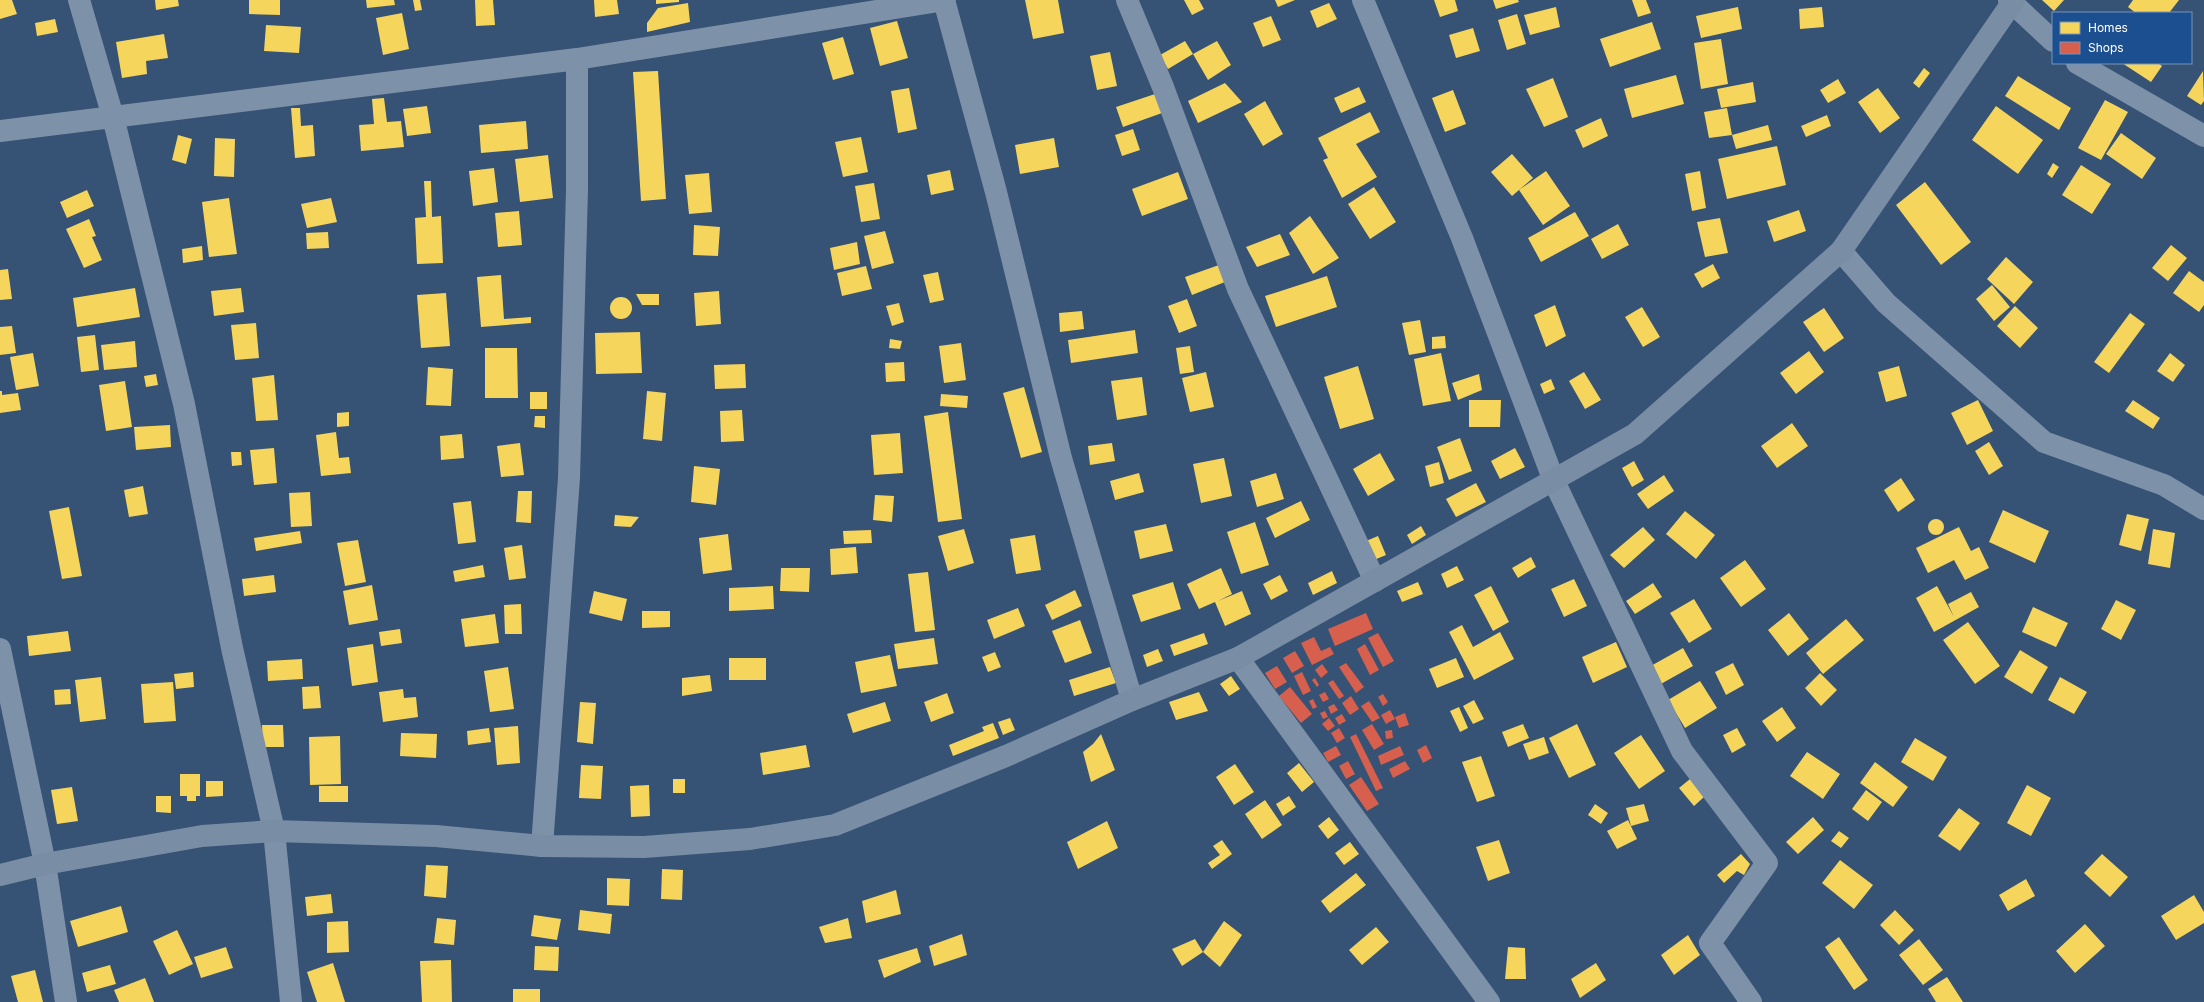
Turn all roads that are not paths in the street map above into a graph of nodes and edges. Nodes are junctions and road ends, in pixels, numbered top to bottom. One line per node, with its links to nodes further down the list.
1 (78, 0): 9 (street)
2 (1127, 0): 15 (street)
3 (1363, 0): 13 (street)
4 (944, 1): 7 (street); 18 (street)
5 (2011, 1): 6 (street); 12 (street)
6 (2052, 40)
7 (577, 59): 9 (street); 20 (street)
8 (2079, 64): 11 (street)
9 (113, 117): 10 (street); 19 (street)
10 (0, 131)
11 (2204, 136)
12 (1841, 251): 13 (street); 14 (street)
13 (1554, 481): 15 (street); 26 (street)
14 (2204, 509)
15 (1375, 581): 17 (street)
16 (0, 649): 21 (street)
17 (1238, 658): 18 (street); 25 (street)
18 (1132, 700): 20 (street)
19 (274, 831): 20 (street); 21 (street); 24 (street)
20 (542, 846)
21 (45, 864): 22 (street); 23 (street)
22 (0, 875)
23 (66, 1002)
24 (291, 1002)
25 (1489, 1002)
26 (1751, 1002)

